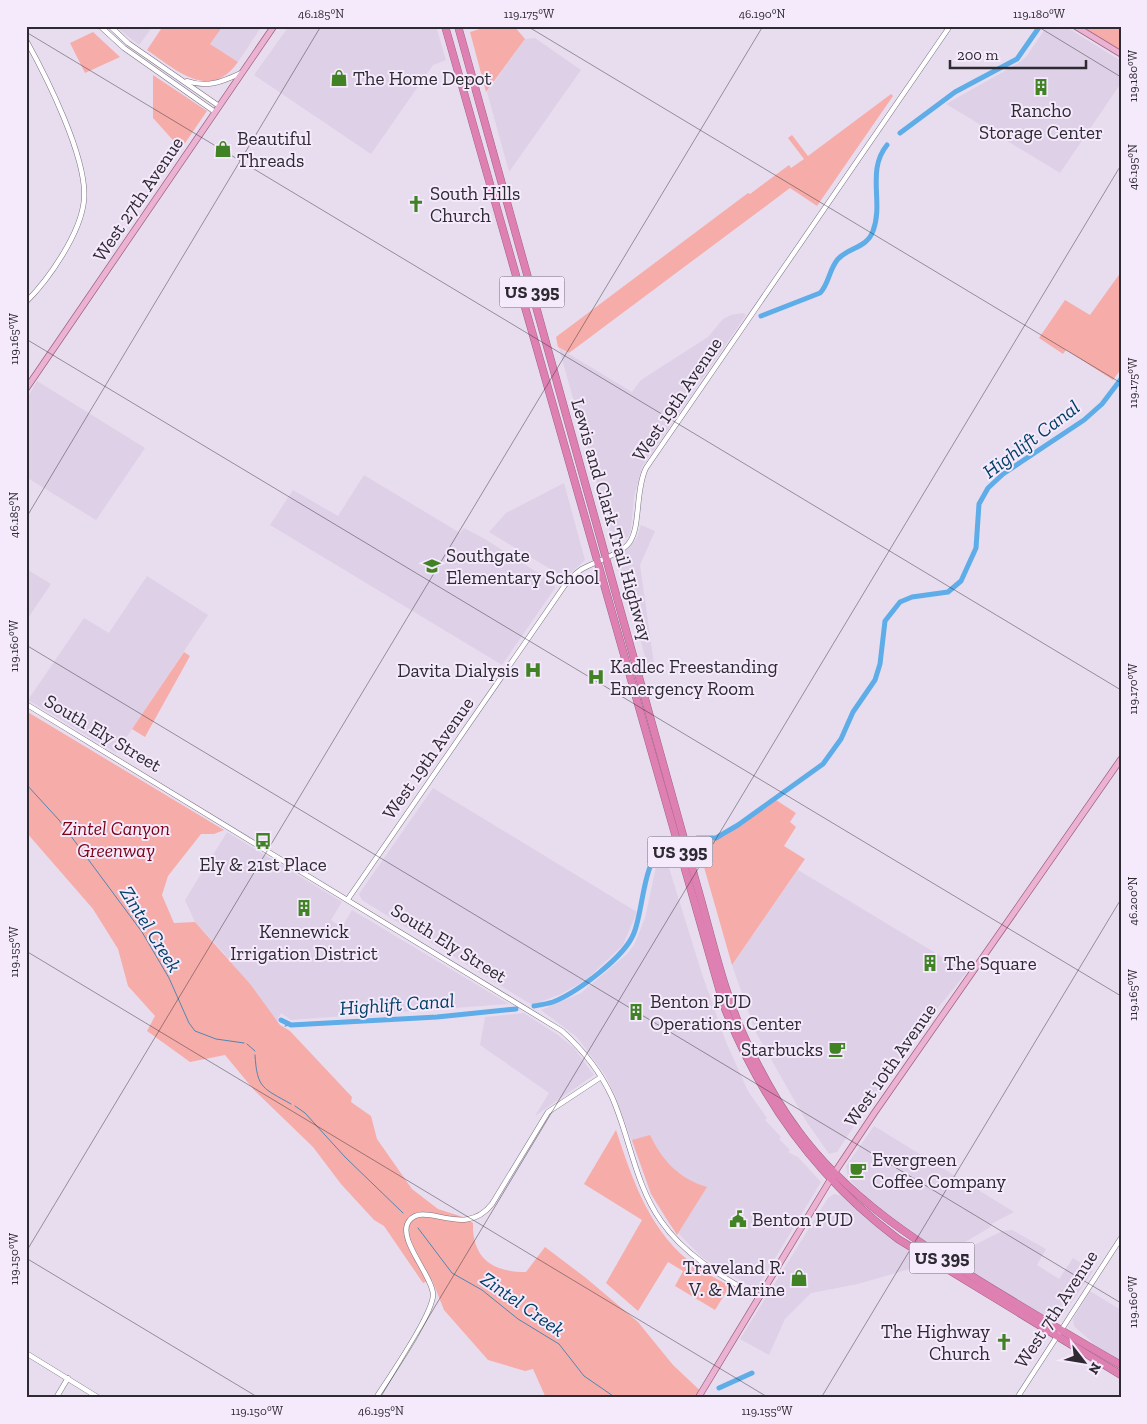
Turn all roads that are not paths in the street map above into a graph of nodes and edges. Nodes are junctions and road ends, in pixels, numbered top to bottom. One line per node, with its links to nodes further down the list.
1 (100, 26): 13 (street)
2 (110, 26): 11 (street)
3 (274, 26): 10 (main road, West 27th Avenue)
4 (445, 26): 17 (highway, Lewis and Clark Trail Highway / US 395)
5 (458, 26): 16 (highway, Lewis and Clark Trail Highway / US 395)
6 (950, 26): 16 (street, West 19th Avenue)
7 (1075, 26): 9 (main road)
8 (26, 40): 14 (street)
9 (1121, 54)
10 (242, 72): 11 (street); 12 (main road, West 27th Avenue)
11 (180, 79): 12 (street)
12 (219, 106): 13 (main road, West 27th Avenue)
13 (215, 112): 15 (main road, West 27th Avenue)
14 (26, 302)
15 (26, 389)
16 (606, 557): 17 (street, West 19th Avenue); 22 (highway, Lewis and Clark Trail Highway / US 395)
17 (597, 561): 20 (street, West 19th Avenue); 23 (highway, Lewis and Clark Trail Highway / US 395)
18 (26, 704): 20 (street, South Ely Street)
19 (1121, 760): 22 (main road, West 10th Avenue)
20 (348, 900): 21 (street, South Ely Street)
21 (601, 1077): 25 (street, South Ely Street); 34 (street)
22 (835, 1172): 23 (main road, West 10th Avenue); 26 (highway, US 395)
23 (831, 1180): 25 (main road, West 10th Avenue); 26 (highway, US 395)
24 (1121, 1238): 26 (street, West 7th Avenue)
25 (759, 1298): 31 (main road, West 10th Avenue)
26 (1058, 1333): 28 (highway, US 395); 29 (highway, US 395); 35 (street, West 7th Avenue)
27 (26, 1353): 30 (street)
28 (1121, 1365)
29 (1121, 1375)
30 (68, 1378): 32 (street); 33 (street)
31 (700, 1396)
32 (56, 1398)
33 (100, 1398)
34 (376, 1398)
35 (1017, 1398)

